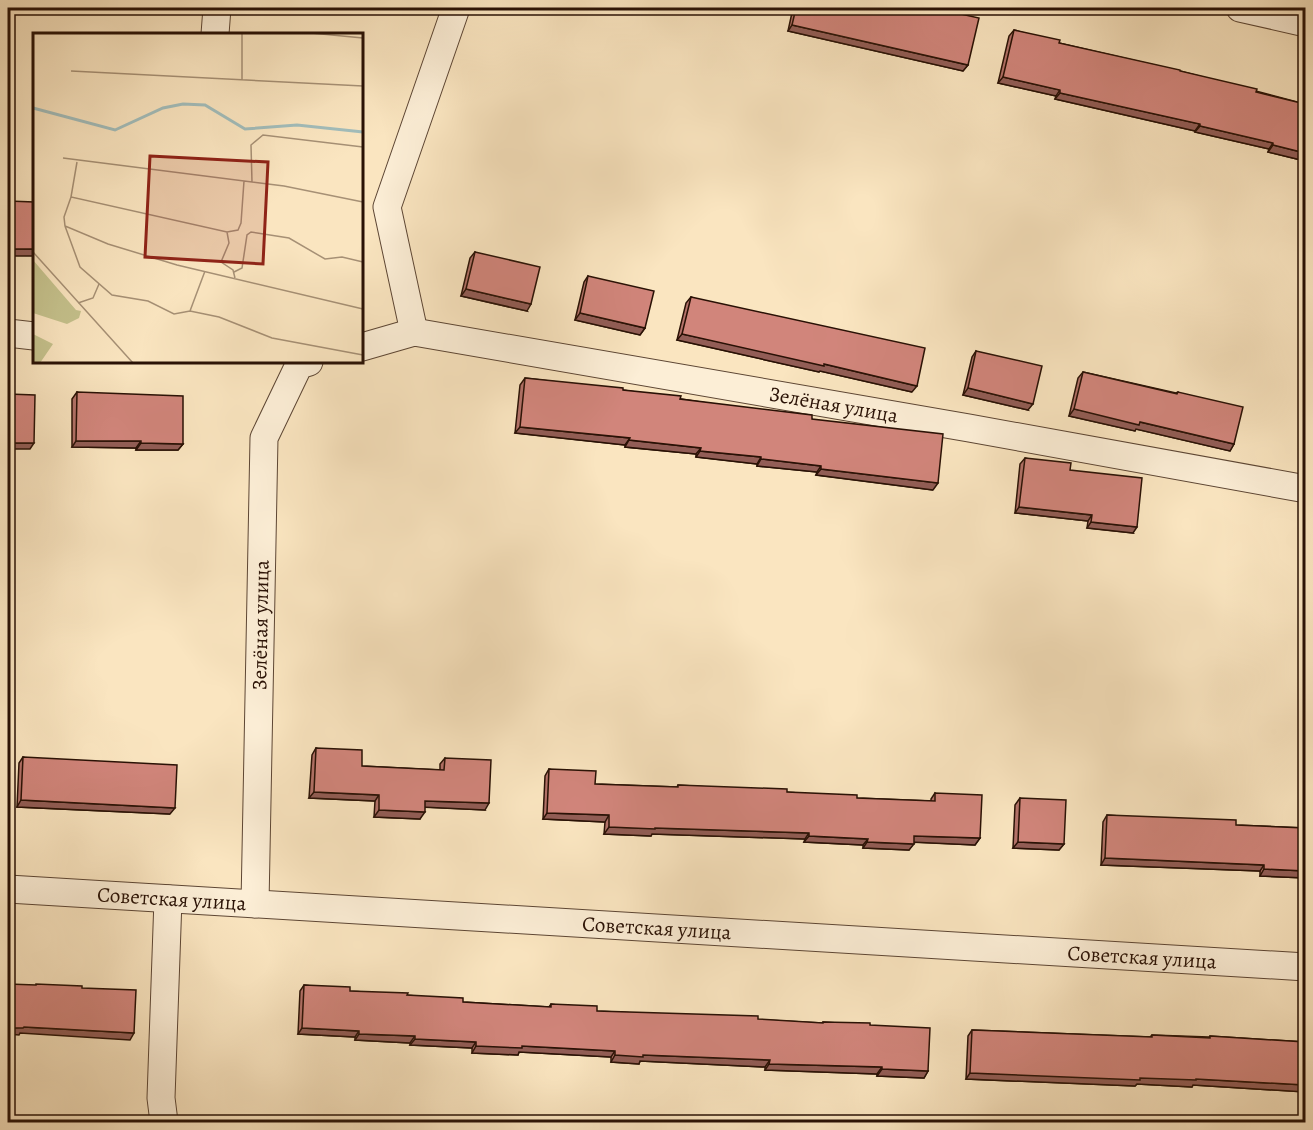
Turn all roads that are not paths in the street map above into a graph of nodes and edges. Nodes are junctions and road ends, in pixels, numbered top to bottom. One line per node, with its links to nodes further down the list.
1 (217, 8): 5 (street)
2 (456, 8): 6 (street)
3 (1240, 8): 4 (street)
4 (1305, 23)
5 (215, 33)
6 (414, 332): 9 (street, Зелёная улица); 11 (street, Зелёная улица)
7 (8, 333): 8 (street)
8 (33, 336)
9 (363, 347)
10 (304, 363): 14 (street, Зелёная улица)
11 (1305, 489)
12 (8, 889): 13 (street, Советская улица)
13 (168, 899): 14 (street, Советская улица); 16 (street)
14 (255, 904): 15 (street, Советская улица)
15 (1305, 967)
16 (164, 1122)

